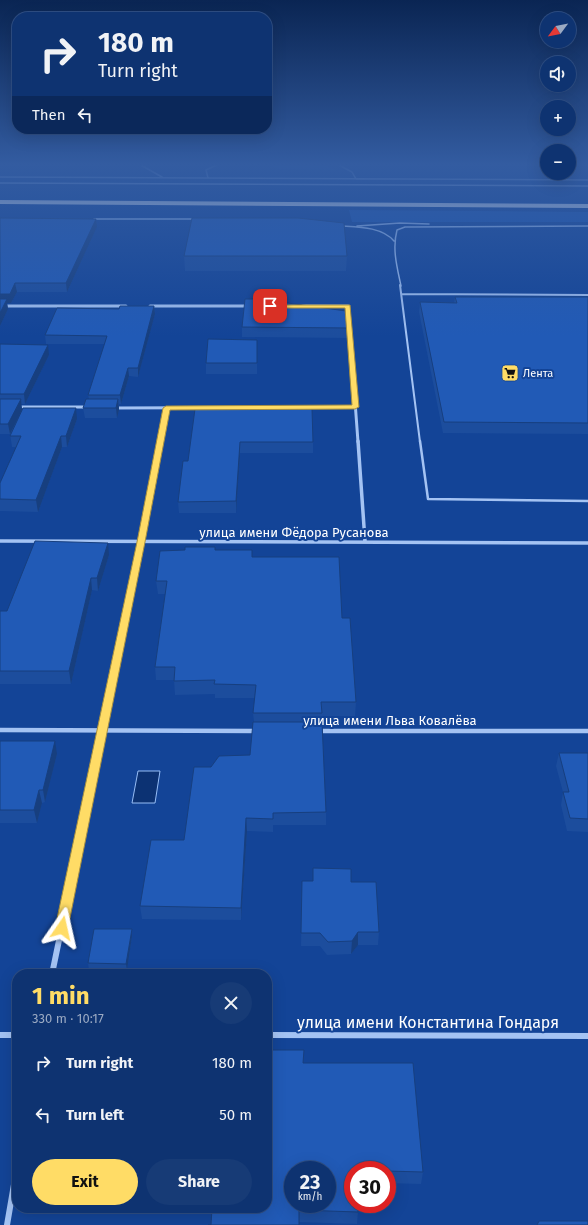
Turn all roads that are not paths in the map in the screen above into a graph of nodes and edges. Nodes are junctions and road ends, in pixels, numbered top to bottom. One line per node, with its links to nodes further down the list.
1 (335, 225): 2 (lane)
2 (351, 226): 3 (lane); 5 (lane)
3 (446, 226): 4 (lane); 5 (lane)
4 (588, 226)
5 (394, 242): 6 (lane)
6 (402, 294): 7 (lane); 18 (lane)
7 (588, 295)
8 (0, 306): 9 (street)
9 (133, 306)
10 (149, 306): 11 (street)
11 (254, 306)
12 (301, 306): 14 (street)
13 (16, 407): 15 (street)
14 (355, 407): 17 (street); 20 (street)
15 (95, 408)
16 (111, 408): 17 (street)
17 (166, 408): 21 (street)
18 (588, 501)
19 (0, 541): 21 (street, улица имени Фёдора Русанова)
20 (365, 541): 21 (street, улица имени Фёдора Русанова); 22 (street, улица имени Фёдора Русанова)
21 (141, 542): 24 (street)
22 (588, 543)
23 (0, 730): 24 (street)
24 (101, 730): 25 (street); 28 (street)
25 (261, 730)
26 (309, 731): 27 (street, улица имени Льва Ковалёва)
27 (588, 731)
28 (53, 969)
29 (0, 1034): 30 (street)
30 (12, 1035)
31 (272, 1035): 32 (street, улица имени Константина Гондаря)
32 (588, 1036)
33 (12, 1196): 34 (street)
34 (7, 1225)

